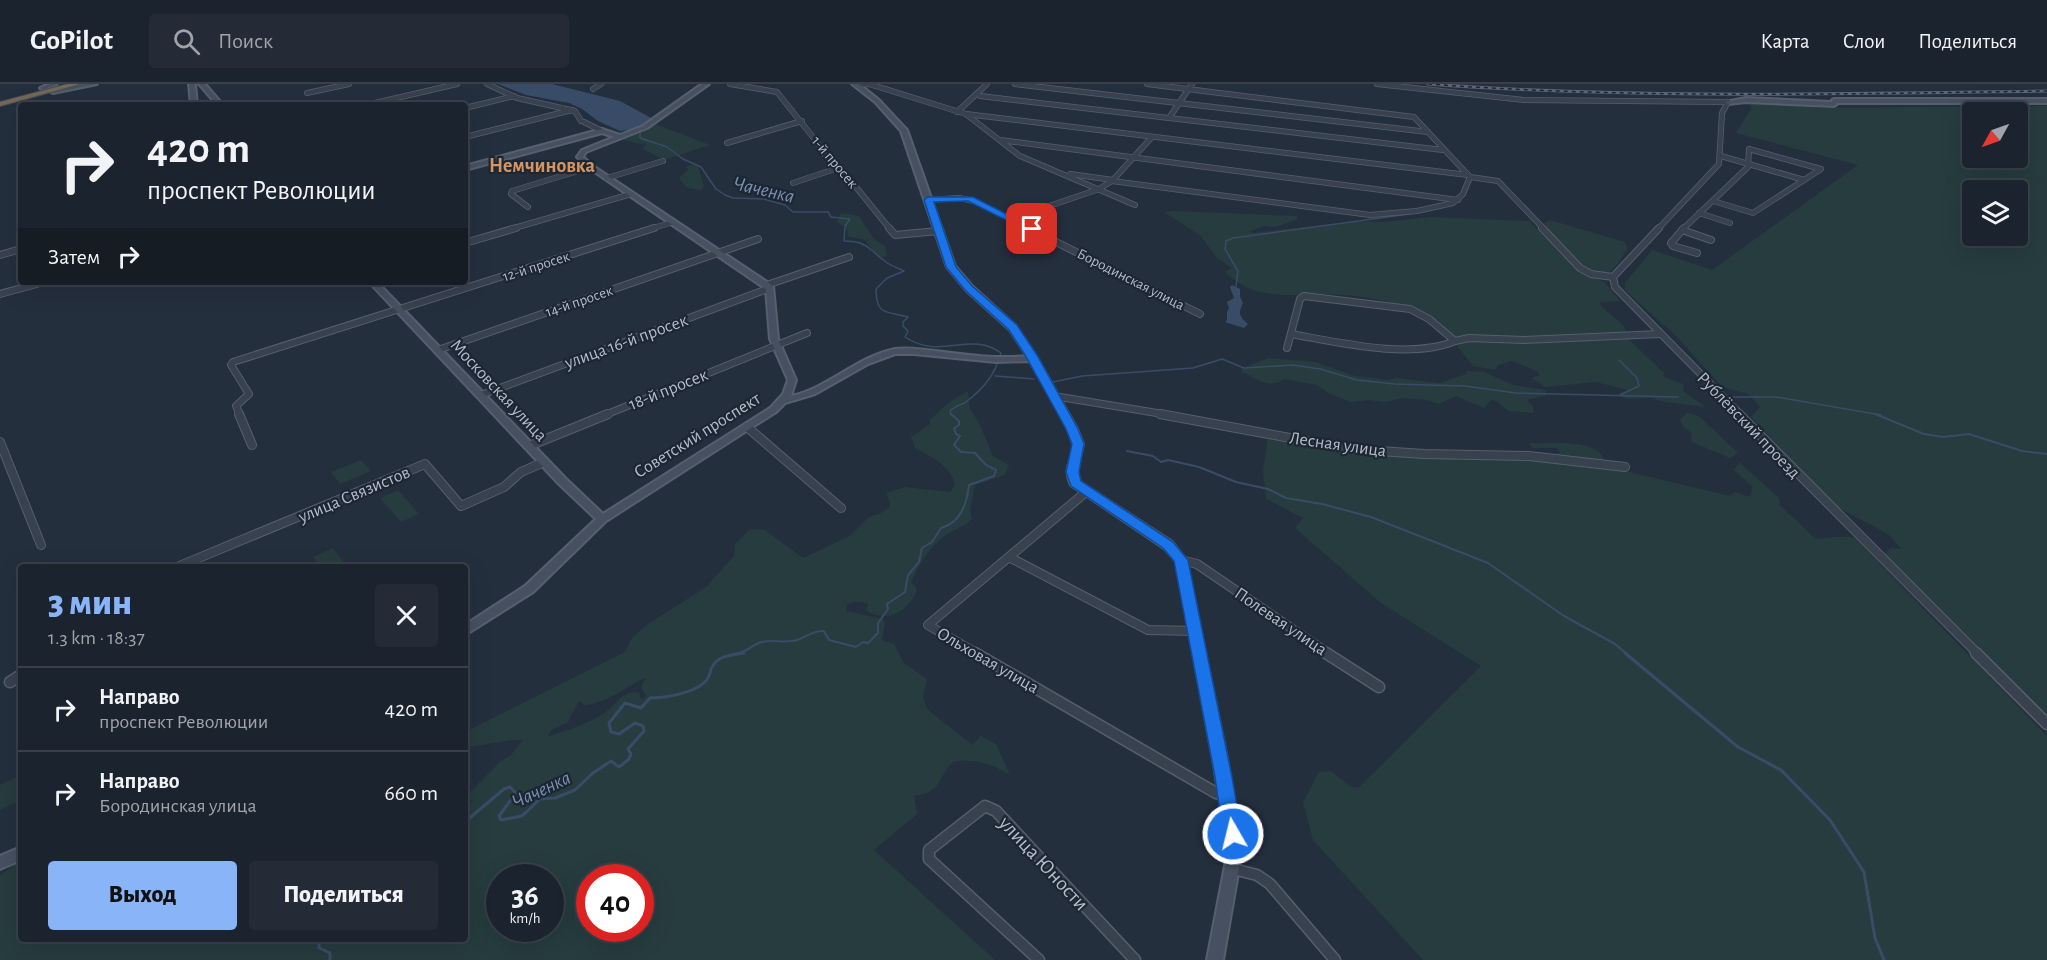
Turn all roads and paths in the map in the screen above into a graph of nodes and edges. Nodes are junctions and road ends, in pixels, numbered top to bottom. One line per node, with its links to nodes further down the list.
1 (78, 84): 18 (street); 22 (highway)
2 (94, 84): 18 (street)
3 (192, 84): 28 (street)
4 (202, 84): 29 (street)
5 (349, 84): 21 (street)
6 (458, 84): 30 (street)
7 (487, 84): 23 (street)
8 (601, 84): 20 (street)
9 (706, 84): 43 (street)
10 (730, 84): 39 (street, 1-й просек)
11 (869, 84): 17 (street); 36 (street)
12 (987, 84): 24 (street)
13 (993, 84): 25 (street)
14 (1015, 84): 32 (street)
15 (1147, 84): 19 (street)
16 (1377, 84): 31 (street)
17 (856, 85): 63 (street)
18 (55, 86): 22 (street); 26 (highway)
19 (1190, 86): 32 (street); 41 (street)
20 (593, 89)
21 (307, 93)
22 (36, 94): 33 (highway)
23 (514, 96): 34 (street); 35 (street)
24 (974, 96): 25 (street); 36 (street)
25 (981, 96): 38 (street)
26 (0, 99)
27 (2047, 101): 31 (street)
28 (194, 102)
29 (217, 102)
30 (379, 102)
31 (1728, 102): 48 (street)
32 (1180, 103): 38 (street); 41 (street)
33 (0, 104)
34 (468, 107)
35 (572, 110): 40 (street); 42 (street)
36 (957, 112): 37 (street)
37 (966, 114): 44 (street); 45 (street)
38 (1169, 118): 47 (street)
39 (802, 121): 46 (street); 54 (street, 1-й просек)
40 (602, 131): 43 (street); 52 (street)
41 (1428, 132): 47 (street)
42 (468, 135)
43 (621, 137): 53 (street)
44 (1152, 137): 49 (street); 56 (street)
45 (1000, 140): 49 (street); 55 (street)
46 (727, 142)
47 (1443, 150): 56 (street)
48 (1721, 156): 51 (street); 82 (street)
49 (1133, 158): 58 (street); 64 (street)
50 (663, 161): 57 (street)
51 (1748, 163): 59 (street); 59 (street); 65 (street)
52 (468, 167)
53 (591, 167): 57 (street); 67 (street)
54 (838, 168): 60 (street); 73 (street, 1-й просек)
55 (1058, 172): 58 (street); 61 (street)
56 (1469, 176): 64 (street); 82 (street)
57 (607, 178): 62 (street)
58 (1112, 180): 61 (street); 64 (street)
59 (1803, 180): 65 (street)
60 (793, 183)
61 (1099, 189): 66 (street); 69 (street)
62 (631, 194): 70 (street); 76 (street)
63 (928, 200): 69 (street, Бородинская улица); 73 (street)
64 (1458, 200)
65 (1713, 201): 68 (street)
66 (1135, 205)
67 (528, 207)
68 (1699, 213): 71 (street); 72 (street)
69 (1011, 219): 88 (street, Бородинская улица)
70 (673, 222): 78 (street); 87 (street, 12-й просек)
71 (1730, 223)
72 (1682, 230): 75 (street); 79 (street)
73 (938, 231): 96 (street)
74 (758, 239): 78 (street, 14-й просек)
75 (1711, 240)
76 (468, 242)
77 (18, 250): 80 (street)
78 (720, 252): 85 (street); 95 (street, 14-й просек)
79 (1696, 253)
80 (0, 255)
81 (849, 257): 85 (street, улица 16-й просек)
82 (1613, 277): 91 (street, Рублёвский проезд)
83 (33, 285): 86 (street)
84 (376, 285): 87 (street, Московская улица)
85 (769, 286): 93 (street, Советский проспект); 97 (street, улица 16-й просек)
86 (0, 294)
87 (399, 309): 95 (street, Московская улица); 102 (street, 12-й просек)
88 (1200, 314)
89 (807, 333): 93 (street, 18-й просек)
90 (1291, 334): 92 (street); 92 (street); 94 (street)
91 (1660, 334): 92 (street); 118 (street, Рублёвский проезд)
92 (1455, 341)
93 (776, 345): 99 (street, Советский проспект); 103 (street, 18-й просек)
94 (1287, 348)
95 (438, 350): 97 (street, Московская улица)
96 (1033, 358): 98 (street); 99 (street)
97 (482, 394): 103 (street, Московская улица)
98 (1054, 396): 105 (street, Лесная улица); 106 (street)
99 (784, 400): 100 (street, Советский проспект)
100 (747, 427): 107 (street); 108 (street, Советский проспект)
101 (0, 442): 109 (street)
102 (252, 445)
103 (529, 446): 104 (street, Московская улица)
104 (544, 462): 108 (street, Московская улица); 112 (street, улица Связистов)
105 (1625, 467)
106 (1086, 492): 110 (street, Ольховая улица); 111 (street)
107 (842, 508)
108 (602, 519): 113 (street, Советский проспект)
109 (40, 545)
110 (1009, 557): 114 (street); 119 (street, Ольховая улица)
111 (1181, 560): 114 (street); 117 (street, Полевая улица)
112 (184, 564)
113 (468, 629)
114 (1196, 631): 119 (street)
115 (18, 677): 116 (street)
116 (10, 682)
117 (1380, 687)
118 (2047, 724)
119 (1227, 795): 122 (street)
120 (18, 854): 121 (street)
121 (0, 863)
122 (1233, 869): 125 (street); 126 (street)
123 (1039, 960): 124 (street, улица Юности)
124 (1135, 960)
125 (1215, 960)
126 (1335, 960)

